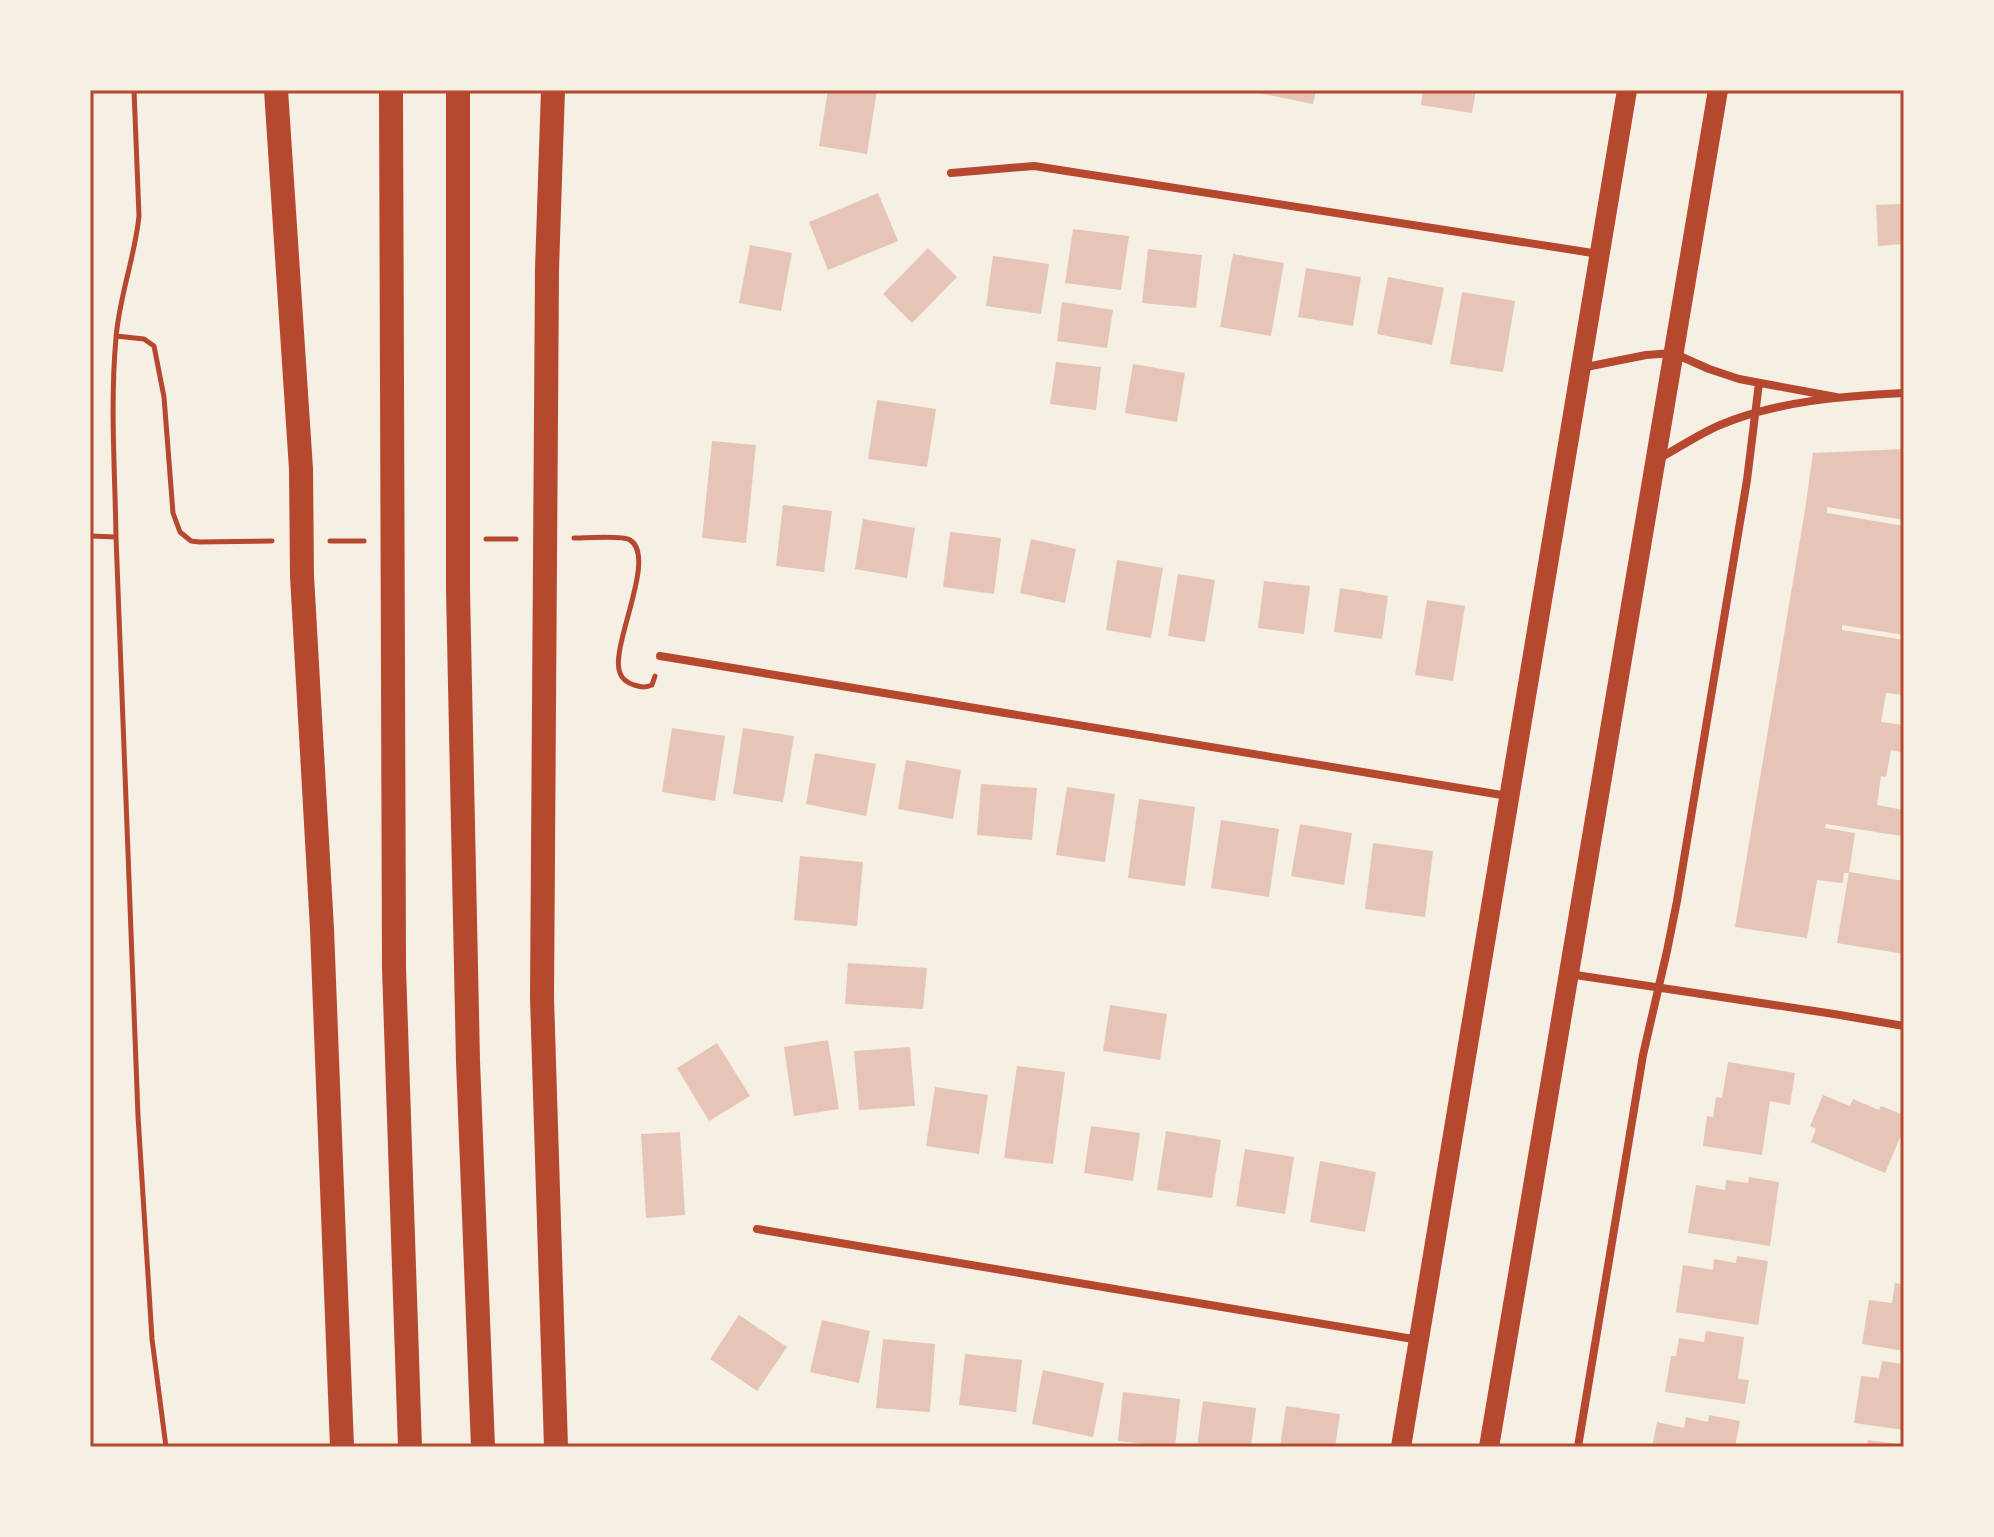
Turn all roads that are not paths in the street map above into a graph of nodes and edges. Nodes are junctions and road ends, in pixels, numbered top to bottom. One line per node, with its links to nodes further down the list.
1 (278, 90): 23 (highway)
2 (391, 90): 24 (highway)
3 (458, 90): 25 (highway)
4 (553, 90): 26 (highway)
5 (1627, 90): 8 (main road)
6 (1718, 90): 9 (main road)
7 (951, 173): 8 (street)
8 (1599, 254): 10 (main road)
9 (1673, 353): 10 (street); 11 (street); 15 (main road)
10 (1580, 369): 17 (main road)
11 (1759, 383): 13 (street); 14 (street)
12 (1904, 393): 13 (street)
13 (1836, 397): 14 (street)
14 (1754, 414): 15 (street); 19 (street)
15 (1655, 460): 18 (main road)
16 (660, 656): 17 (street)
17 (1510, 796): 22 (main road)
18 (1568, 974): 19 (street); 28 (main road)
19 (1659, 987): 20 (street); 29 (street)
20 (1904, 1026)
21 (757, 1229): 22 (street)
22 (1419, 1340): 27 (main road)
23 (342, 1447)
24 (410, 1447)
25 (483, 1447)
26 (556, 1447)
27 (1401, 1447)
28 (1489, 1447)
29 (1578, 1447)

